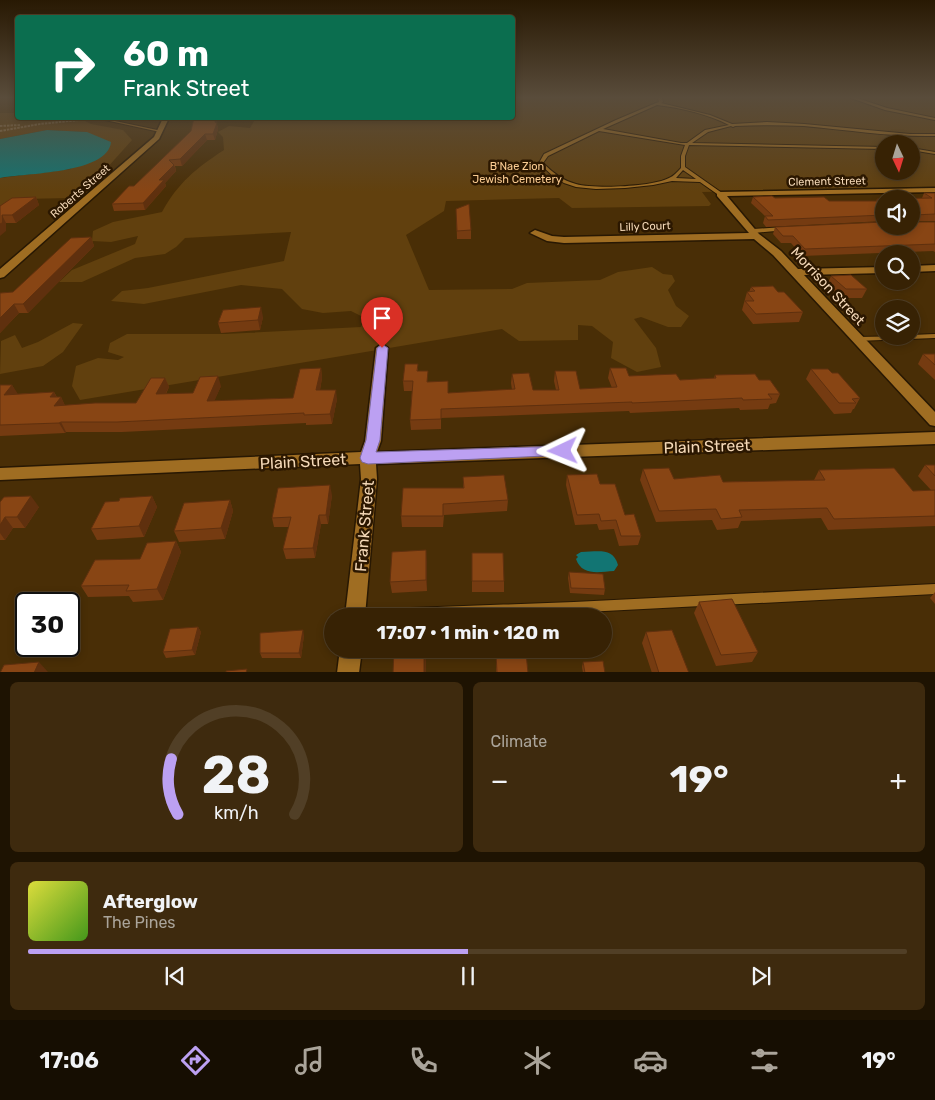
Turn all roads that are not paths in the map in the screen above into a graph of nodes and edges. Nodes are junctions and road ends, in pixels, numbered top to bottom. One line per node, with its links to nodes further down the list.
1 (152, 129): 5 (lane)
2 (714, 129): 7 (lane)
3 (845, 129): 6 (lane)
4 (600, 130): 7 (lane); 12 (lane)
5 (160, 131): 23 (street, Roberts Street)
6 (935, 135)
7 (688, 144): 8 (lane); 11 (lane)
8 (875, 148)
9 (920, 150): 10 (lane)
10 (935, 152)
11 (683, 168): 12 (lane); 13 (lane)
12 (671, 180): 13 (lane)
13 (704, 181): 15 (lane)
14 (935, 190): 15 (street, Clement Street)
15 (720, 194): 18 (street, Morrison Street)
16 (789, 228): 18 (lane)
17 (535, 233): 18 (street, Lilly Court)
18 (755, 233): 22 (street, Morrison Street)
19 (935, 268): 20 (street)
20 (920, 269)
21 (875, 270): 22 (street)
22 (795, 272): 25 (street, Morrison Street)
23 (0, 275)
24 (935, 336): 25 (lane)
25 (856, 339): 27 (street, Morrison Street)
26 (382, 348): 29 (street, Frank Street)
27 (935, 421)
28 (935, 438): 29 (street, Plain Street)
29 (368, 458): 30 (street, Plain Street); 32 (street, Frank Street)
30 (0, 474)
31 (935, 589): 33 (lane)
32 (357, 608)
33 (594, 608)
34 (350, 658): 35 (street)
35 (348, 672)

